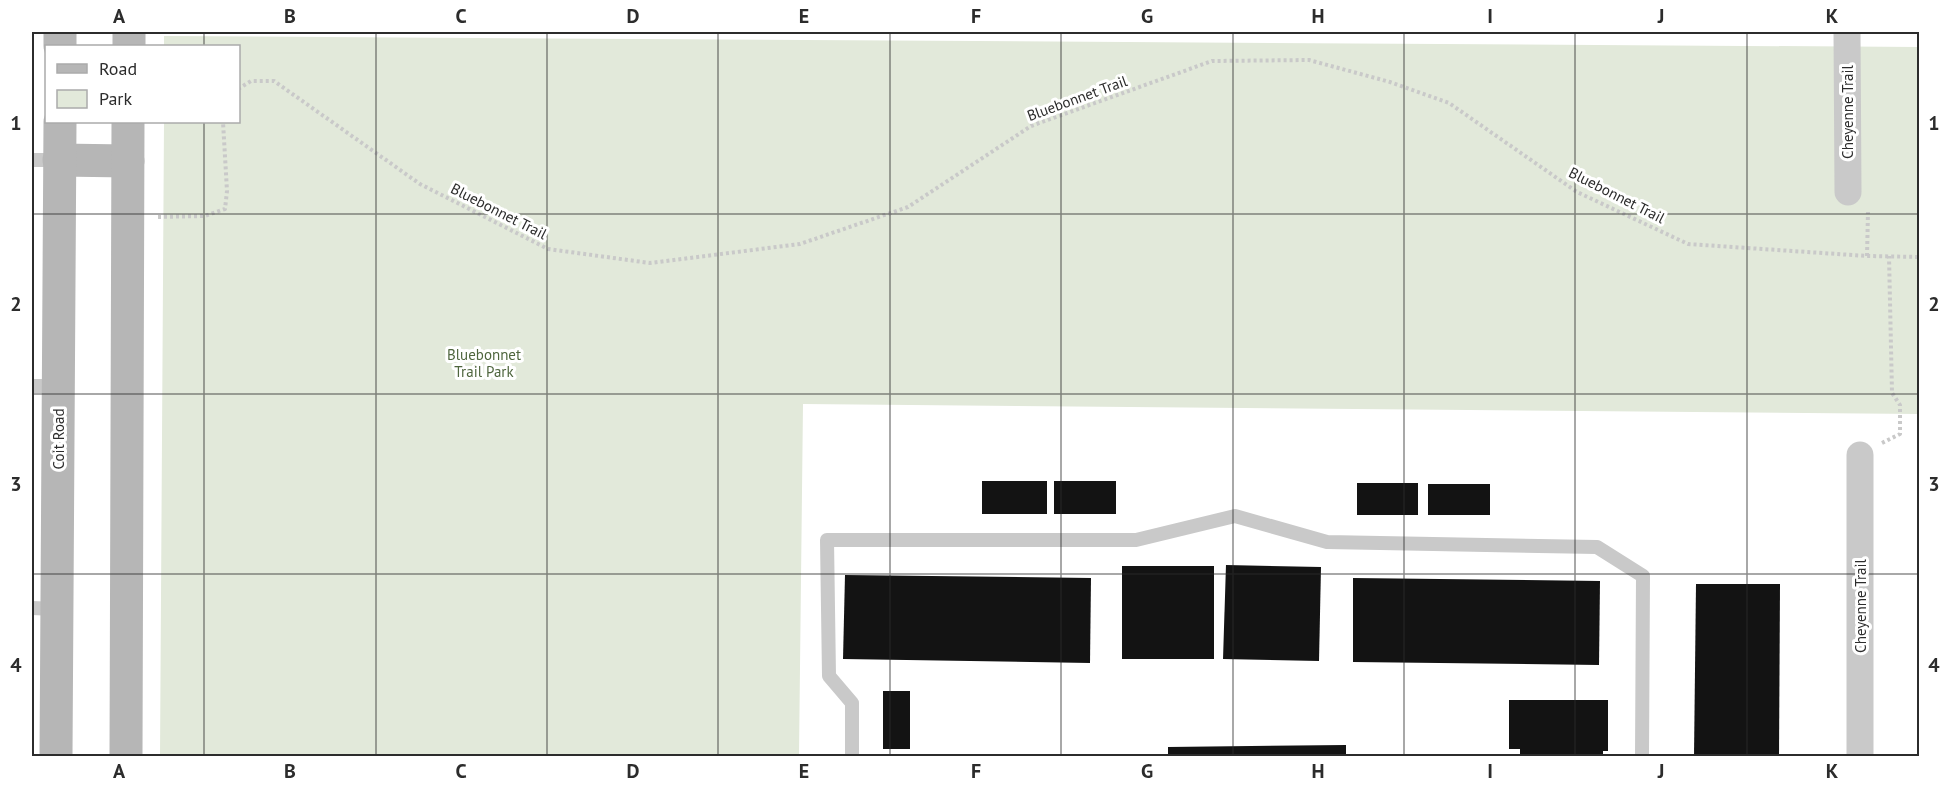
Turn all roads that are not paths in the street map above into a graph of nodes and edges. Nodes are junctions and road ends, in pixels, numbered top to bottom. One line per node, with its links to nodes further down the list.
1 (1847, 32): 6 (street, Cheyenne Trail)
2 (60, 123): 4 (main road, Coit Road)
3 (128, 123): 5 (main road)
4 (45, 160): 5 (main road); 7 (main road, Coit Road)
5 (128, 161): 11 (main road)
6 (1848, 192)
7 (45, 386): 9 (main road, Coit Road)
8 (1860, 455): 14 (street, Cheyenne Trail)
9 (44, 608): 10 (main road, Coit Road)
10 (56, 756)
11 (126, 756)
12 (852, 756): 13 (lane)
13 (1642, 756)
14 (1860, 756)

